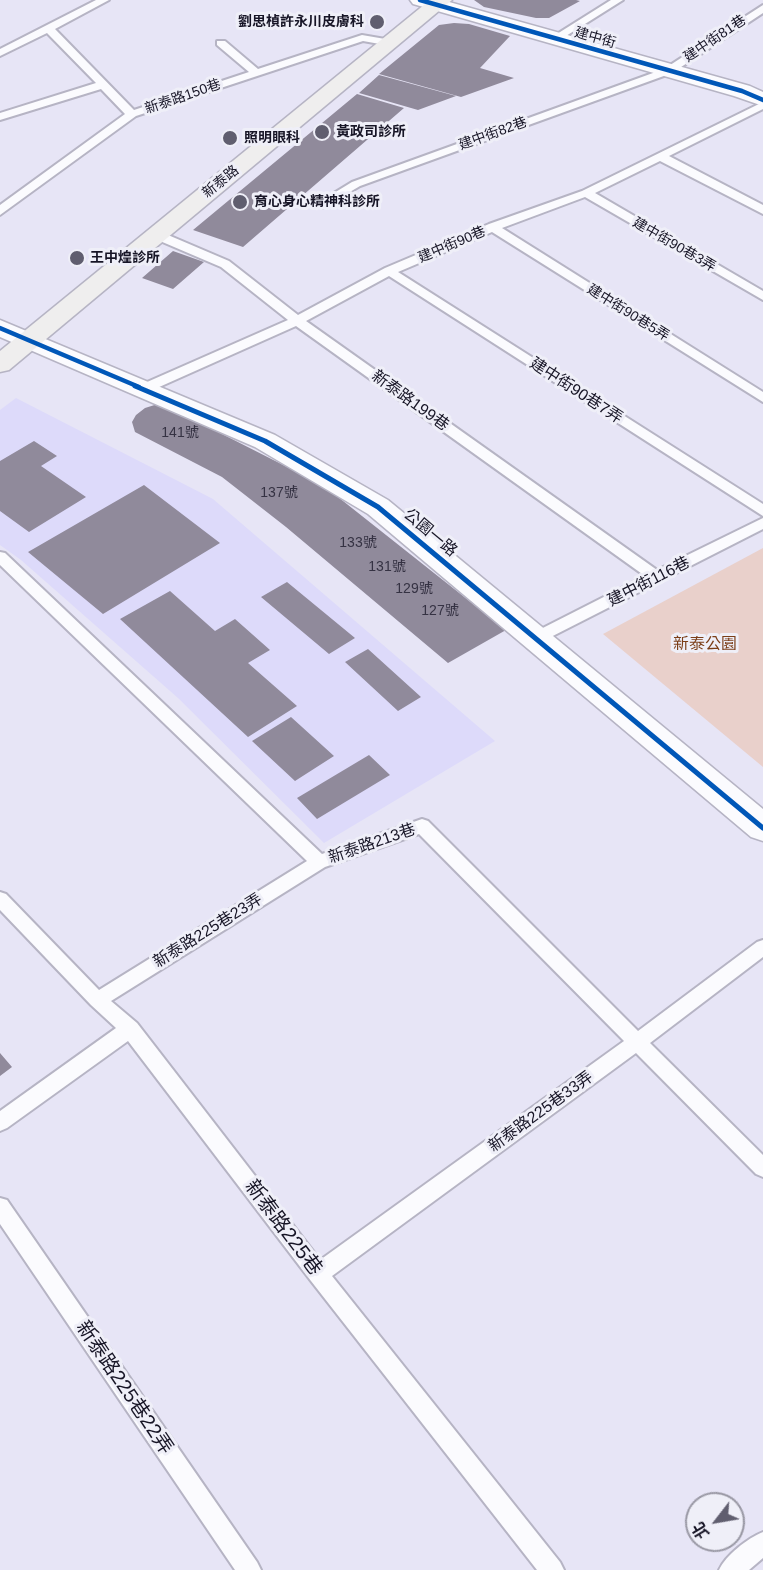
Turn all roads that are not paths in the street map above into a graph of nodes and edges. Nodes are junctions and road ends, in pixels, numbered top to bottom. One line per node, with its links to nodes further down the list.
1 (102, 0): 5 (lane)
2 (618, 0): 6 (lane)
3 (433, 2): 6 (street, 建中街); 8 (main road, 新泰路)
4 (763, 8): 10 (lane, 建中街81巷)
5 (48, 28): 9 (lane); 12 (lane)
6 (554, 39): 10 (street, 建中街)
7 (221, 43): 11 (lane)
8 (391, 43): 11 (lane, 新泰路150巷); 23 (main road, 新泰路)
9 (2, 49)
10 (668, 71): 13 (street, 建中街); 19 (lane, 建中街82巷)
11 (255, 72): 15 (lane, 新泰路150巷)
12 (102, 85): 15 (lane); 16 (lane)
13 (763, 100)
14 (763, 105): 17 (lane, 建中街90巷)
15 (132, 114): 21 (lane, 新泰路150巷)
16 (0, 117)
17 (660, 156): 18 (lane, 建中街90巷); 20 (lane)
18 (585, 193): 22 (lane, 建中街90巷); 25 (lane, 建中街90巷3弄)
19 (322, 204)
20 (763, 210)
21 (0, 211)
22 (493, 227): 24 (lane, 建中街90巷); 31 (lane, 建中街90巷5弄)
23 (157, 235): 26 (lane, 新泰路199巷); 28 (main road, 新泰路)
24 (389, 271): 26 (lane, 建中街90巷); 32 (lane, 建中街90巷7弄)
25 (763, 296)
26 (297, 321): 30 (lane, 建中街90巷); 35 (lane, 新泰路199巷)
27 (0, 328): 28 (street, 公園一路)
28 (28, 341): 29 (main road, 新泰路); 30 (street, 公園一路)
29 (0, 364)
30 (143, 390): 36 (street, 公園一路)
31 (763, 398)
32 (763, 511)
33 (763, 523): 35 (lane, 建中街116巷)
34 (0, 556): 38 (lane, 新泰路213巷)
35 (658, 578): 36 (lane, 建中街116巷)
36 (534, 639): 37 (street, 公園一路)
37 (763, 828)
38 (319, 862): 41 (lane, 新泰路225巷23弄); 43 (lane, 新泰路213巷)
39 (0, 898): 41 (lane, 新泰路225巷)
40 (763, 947): 43 (lane, 新泰路225巷33弄)
41 (96, 1000): 42 (lane, 新泰路225巷)
42 (130, 1029): 44 (lane); 47 (lane, 新泰路225巷)
43 (637, 1042): 45 (lane, 新泰路213巷); 47 (lane, 新泰路225巷33弄)
44 (0, 1122)
45 (763, 1168)
46 (0, 1207): 49 (lane, 新泰路225巷22弄)
47 (318, 1274): 50 (lane, 新泰路225巷)
48 (763, 1543): 51 (lane)
49 (249, 1570)
50 (552, 1570)
51 (731, 1570)

